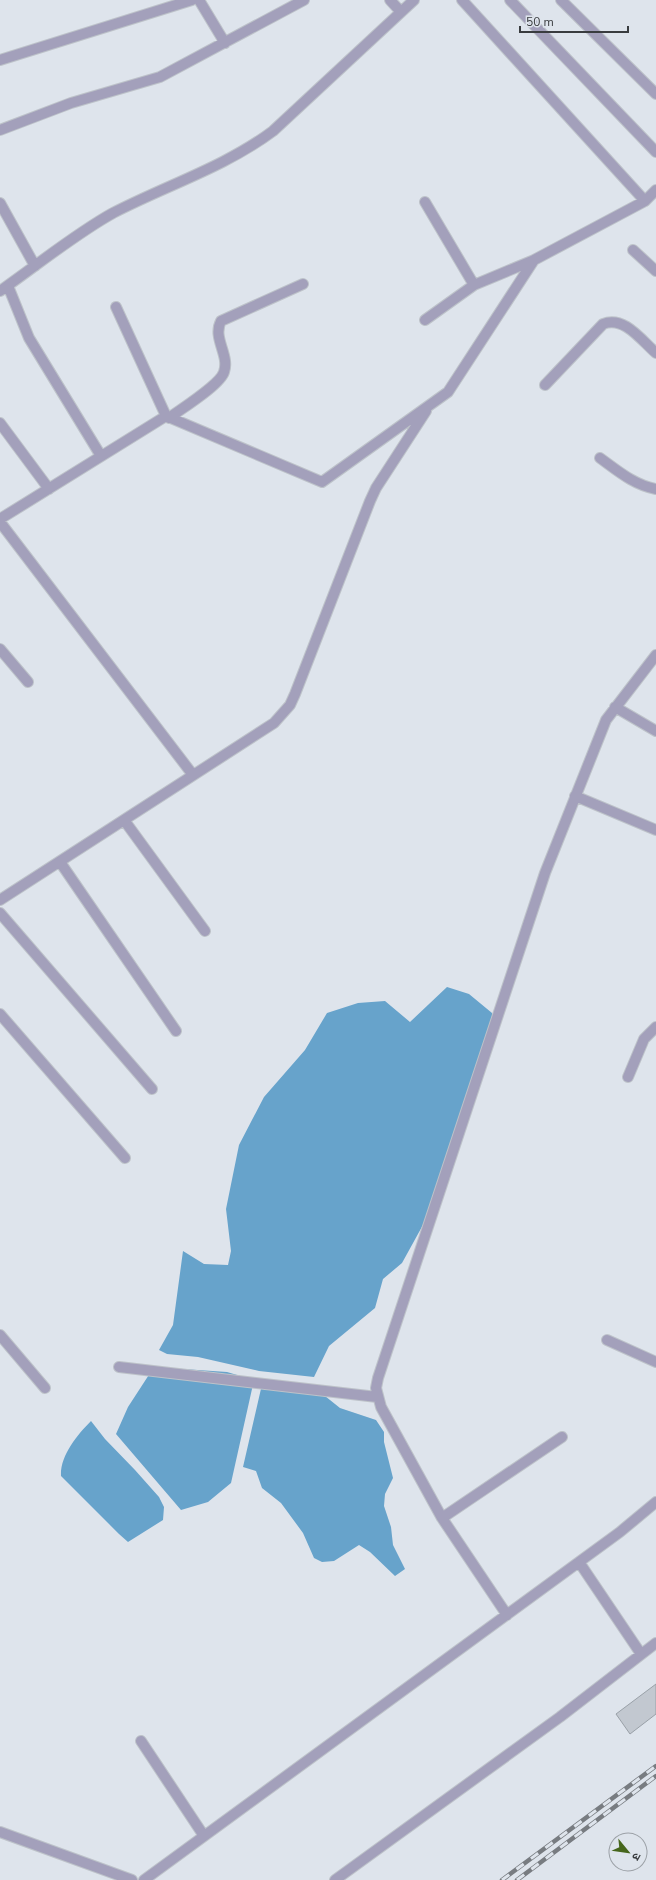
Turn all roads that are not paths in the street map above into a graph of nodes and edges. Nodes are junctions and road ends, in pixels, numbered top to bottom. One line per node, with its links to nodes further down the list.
1 (192, 0): 11 (street)
2 (200, 0): 10 (street)
3 (304, 0): 10 (street)
4 (390, 0): 9 (street)
5 (414, 0): 9 (street)
6 (462, 0): 16 (street)
7 (510, 0): 14 (street)
8 (561, 0): 12 (street)
9 (401, 12): 21 (street)
10 (225, 43): 13 (street)
11 (0, 60)
12 (656, 94)
13 (0, 130)
14 (656, 152)
15 (656, 190): 16 (street)
16 (645, 201): 20 (street)
17 (425, 202): 24 (street)
18 (0, 203): 21 (street)
19 (633, 250): 22 (street)
20 (534, 260): 24 (street); 30 (street)
21 (35, 266): 25 (street)
22 (656, 271)
23 (303, 284): 31 (street)
24 (474, 285): 27 (street)
25 (4, 288): 33 (street)
26 (116, 307): 31 (street)
27 (425, 320)
28 (656, 353): 29 (street)
29 (545, 385)
30 (429, 406): 31 (street); 44 (street)
31 (168, 417): 33 (street)
32 (0, 423): 35 (street)
33 (101, 456): 35 (street)
34 (600, 458): 36 (street)
35 (49, 489): 37 (street)
36 (656, 489)
37 (0, 519)
38 (0, 522): 44 (street)
39 (0, 649): 41 (street)
40 (656, 655): 42 (street)
41 (28, 682)
42 (615, 707): 43 (street); 45 (street)
43 (656, 732)
44 (193, 775): 46 (street)
45 (575, 796): 47 (street); 63 (street)
46 (124, 820): 48 (street); 51 (street)
47 (656, 830)
48 (60, 862): 49 (street); 54 (street)
49 (0, 900)
50 (0, 913): 56 (street)
51 (205, 931)
52 (0, 1014): 57 (street)
53 (656, 1027): 55 (street)
54 (176, 1030)
55 (628, 1077)
56 (152, 1090)
57 (125, 1158)
58 (0, 1335): 62 (street)
59 (607, 1340): 60 (street)
60 (656, 1362)
61 (119, 1367): 63 (street)
62 (45, 1388)
63 (377, 1397): 66 (street)
64 (562, 1437): 66 (street)
65 (656, 1502): 67 (street)
66 (442, 1518): 68 (street)
67 (579, 1562): 68 (street); 70 (street)
68 (507, 1615): 73 (street)
69 (656, 1643): 70 (street)
70 (641, 1654): 76 (street)
71 (141, 1741): 73 (street)
72 (0, 1832): 74 (street)
73 (204, 1836): 75 (street)
74 (132, 1880)
75 (144, 1880)
76 (335, 1880)

